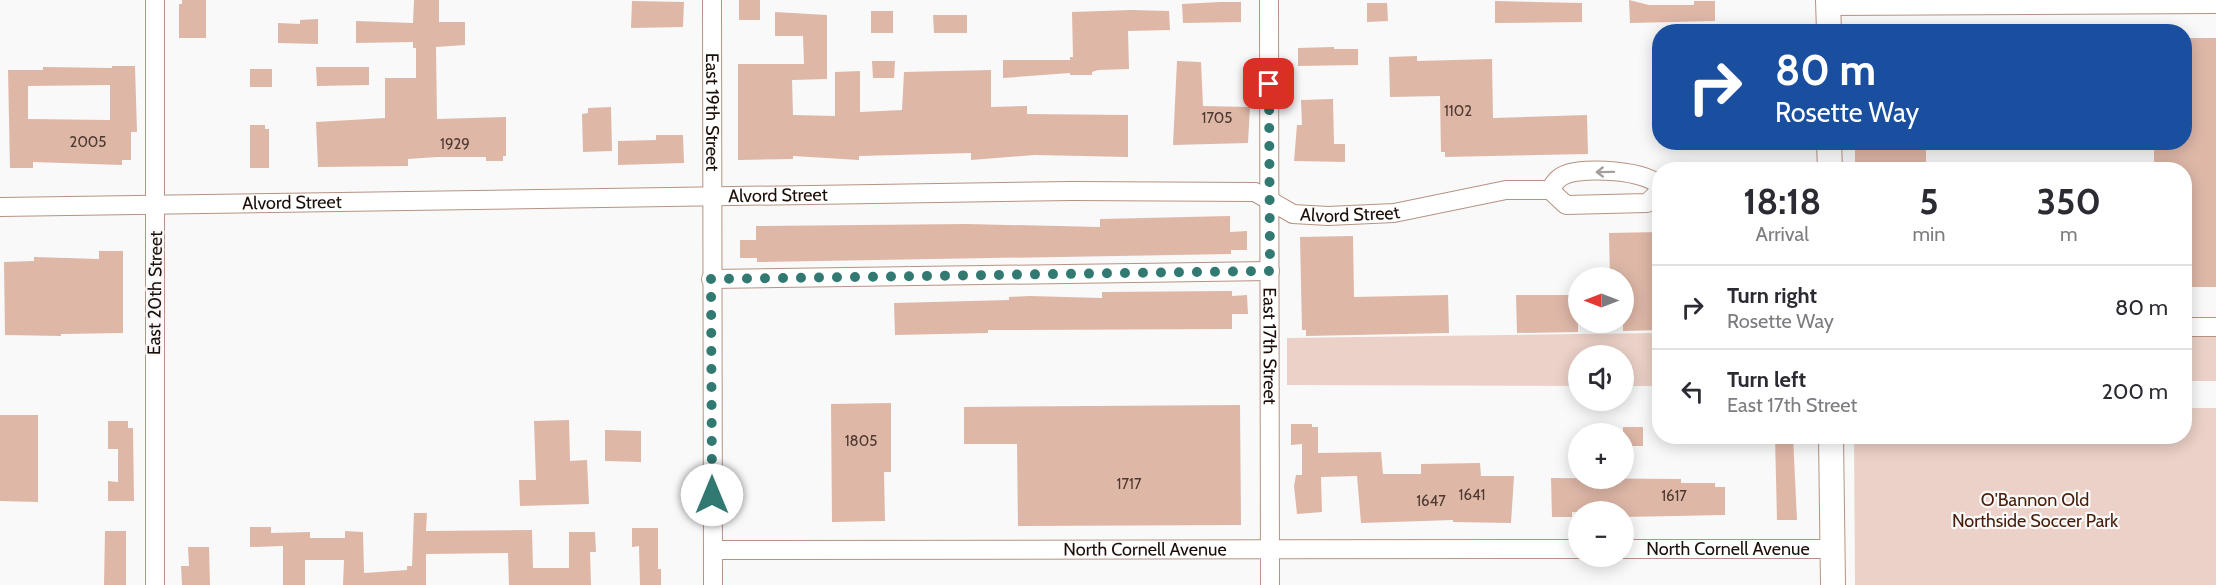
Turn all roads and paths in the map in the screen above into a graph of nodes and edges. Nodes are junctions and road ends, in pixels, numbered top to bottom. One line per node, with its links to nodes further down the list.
1 (155, 0): 12 (street, East 20th Street)
2 (712, 0): 9 (street, East 19th Street)
3 (1269, 0): 10 (street, East 17th Street)
4 (1828, 3): 5 (street); 6 (main road)
5 (2216, 4)
6 (1828, 24)
7 (1652, 180): 8 (street, one-way to 8)
8 (1550, 190): 10 (street, Alvord Street); 11 (street)
9 (712, 196): 10 (street, Alvord Street); 12 (street, Alvord Street); 15 (street, East 19th Street)
10 (1270, 198): 14 (street, East 17th Street)
11 (1652, 198)
12 (156, 205): 13 (street, Alvord Street); 24 (street, East 20th Street)
13 (0, 207)
14 (1270, 271): 15 (street); 19 (street, East 17th Street)
15 (711, 279): 23 (street, East 19th Street)
16 (2192, 327): 17 (street)
17 (2216, 327)
18 (1831, 444): 22 (main road)
19 (1270, 549): 20 (street, North Cornell Avenue); 23 (street, North Cornell Avenue); 26 (street, East 17th Street)
20 (1568, 549)
21 (1634, 549): 22 (street, North Cornell Avenue)
22 (1832, 549): 27 (main road)
23 (713, 550): 25 (street, East 19th Street)
24 (155, 585)
25 (713, 585)
26 (1270, 585)
27 (1833, 585)

